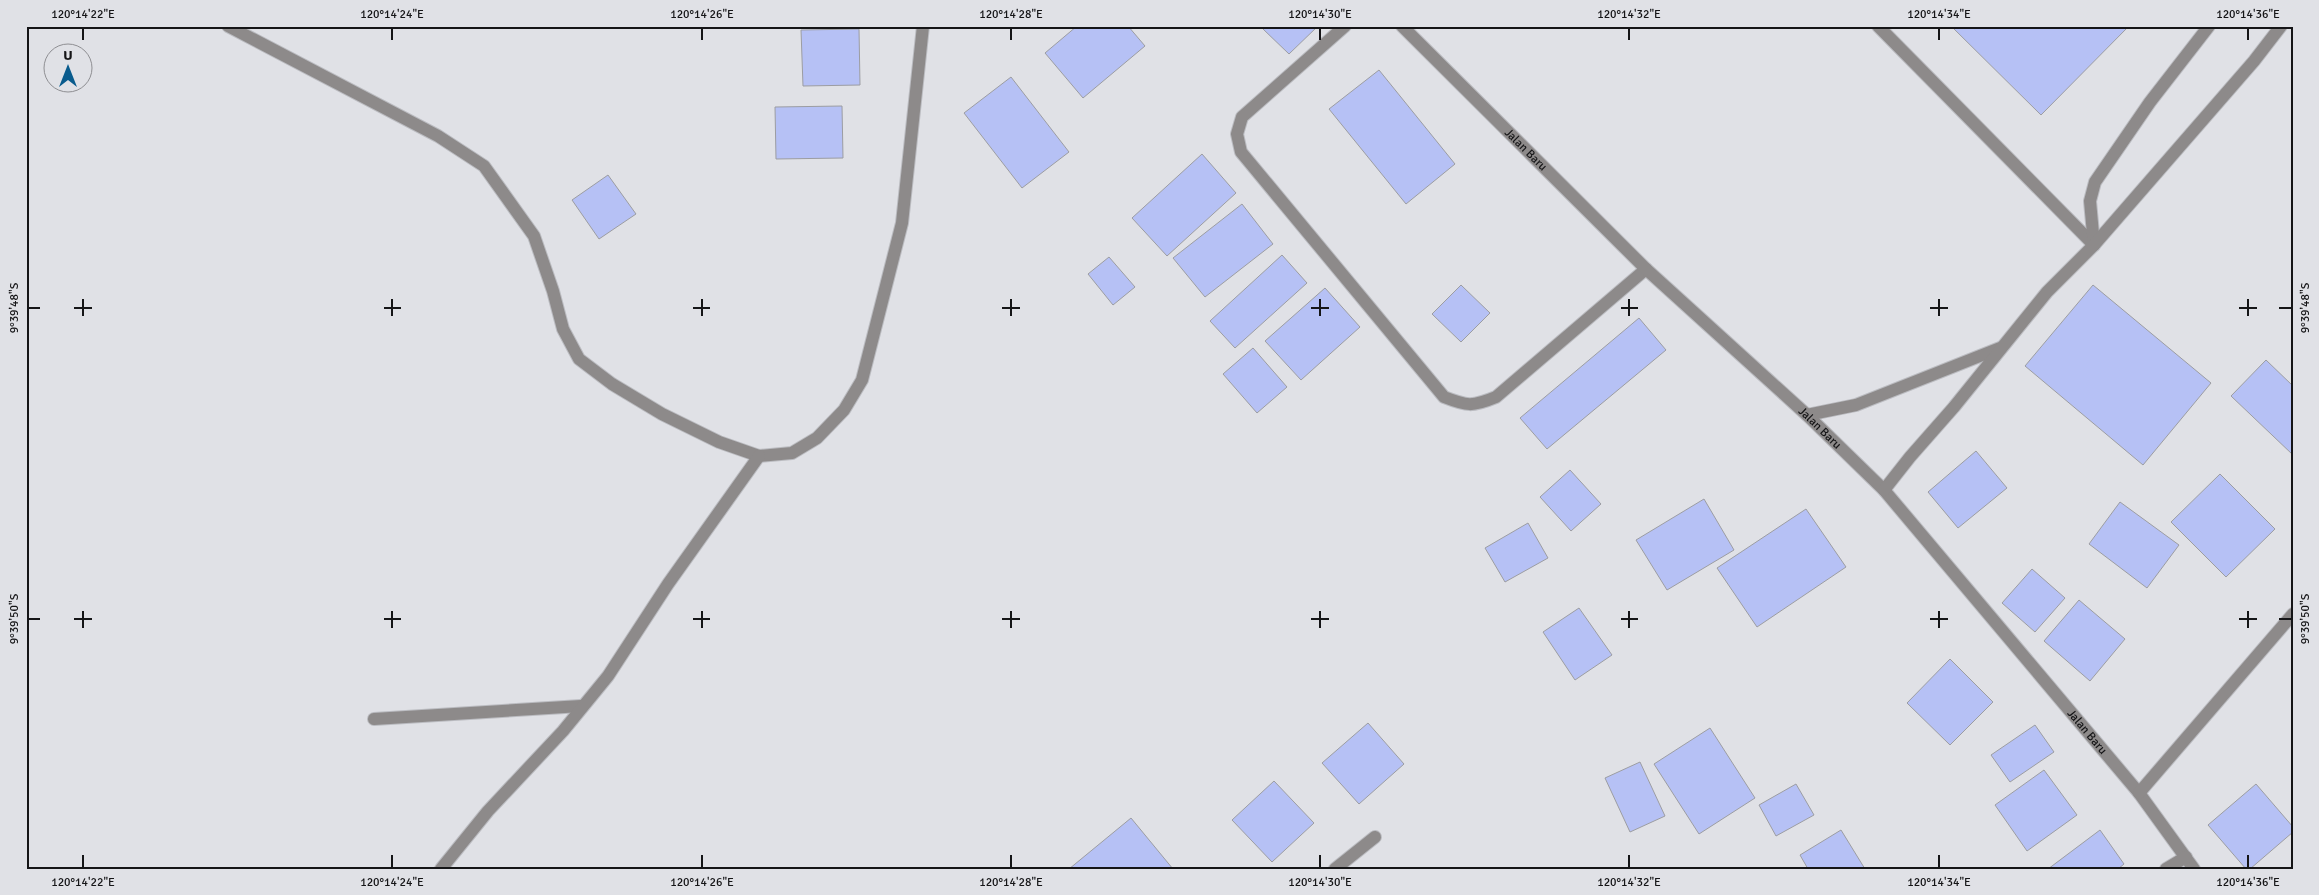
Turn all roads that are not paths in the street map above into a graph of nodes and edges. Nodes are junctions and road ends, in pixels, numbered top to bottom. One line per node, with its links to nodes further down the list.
1 (228, 26): 12 (street)
2 (923, 26): 12 (street)
3 (1345, 26): 9 (street)
4 (1402, 26): 9 (street, Jalan Baru)
5 (1878, 26): 8 (street)
6 (2209, 26): 8 (street)
7 (2281, 26): 8 (street)
8 (2094, 245): 10 (street)
9 (1646, 269): 11 (street, Jalan Baru)
10 (2001, 347): 11 (street); 13 (street)
11 (1807, 415): 13 (street, Jalan Baru)
12 (759, 456): 15 (street)
13 (1884, 490): 17 (street, Jalan Baru)
14 (2293, 614): 17 (street)
15 (581, 706): 16 (street); 20 (street)
16 (374, 719)
17 (2139, 793): 19 (street, Jalan Baru)
18 (1375, 837): 21 (street)
19 (2186, 857): 22 (street); 23 (street, Jalan Baru)
20 (441, 869)
21 (1335, 869)
22 (2166, 869)
23 (2194, 869)

